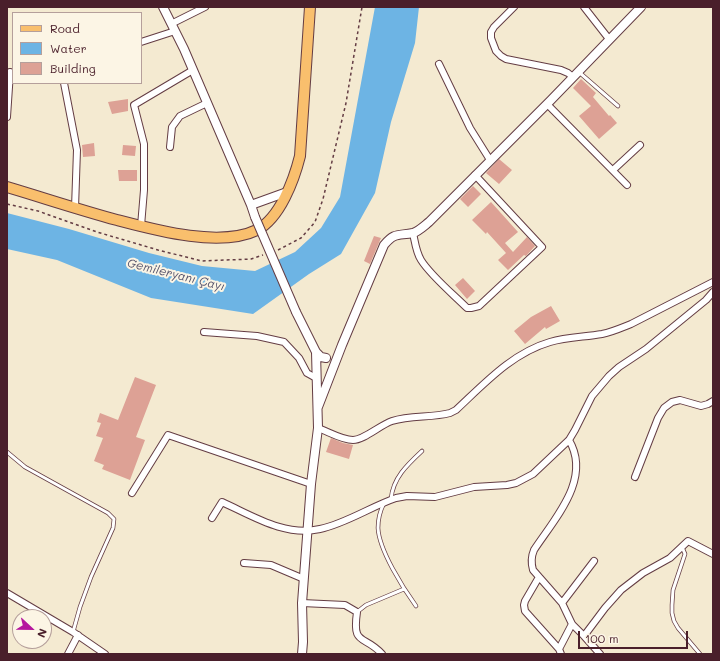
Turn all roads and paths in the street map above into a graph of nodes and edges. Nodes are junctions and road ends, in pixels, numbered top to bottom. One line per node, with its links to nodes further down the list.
1 (163, 7): 7 (street)
2 (205, 7): 7 (street)
3 (310, 7): 26 (main road)
4 (514, 7): 13 (street)
5 (584, 7): 8 (street)
6 (641, 7): 8 (street)
7 (173, 28): 9 (street); 11 (street)
8 (609, 39): 13 (street)
9 (142, 42)
10 (439, 64): 21 (street)
11 (193, 70): 15 (street); 29 (street)
12 (10, 72): 18 (street)
13 (575, 74): 16 (street); 17 (lane)
14 (64, 84): 28 (street)
15 (207, 103): 20 (street); 27 (street)
16 (547, 104): 21 (street); 22 (street)
17 (618, 106)
18 (7, 118)
19 (640, 145): 22 (street)
20 (170, 147)
21 (490, 160): 23 (street)
22 (613, 170): 24 (street)
23 (475, 175): 30 (street); 30 (street)
24 (628, 185)
25 (7, 187): 28 (main road)
26 (287, 192): 27 (street); 29 (main road)
27 (252, 205): 35 (street, bridge)
28 (74, 208): 29 (main road)
29 (141, 226)
30 (413, 233): 34 (street)
31 (713, 282): 41 (street)
32 (713, 292): 42 (street)
33 (204, 332): 38 (street)
34 (342, 345): 36 (street); 40 (street)
35 (316, 352): 36 (street); 37 (street)
36 (326, 358): 37 (street)
37 (316, 368): 38 (street)
38 (316, 378): 40 (street)
39 (713, 401): 45 (street)
40 (318, 407): 41 (street)
41 (318, 428): 46 (street)
42 (569, 440): 48 (street); 56 (street)
43 (422, 451): 48 (lane)
44 (7, 452): 65 (lane)
45 (634, 477)
46 (311, 484): 47 (street); 51 (street)
47 (132, 493)
48 (391, 499): 49 (street)
49 (385, 502): 51 (street); 58 (lane)
50 (212, 518): 51 (street)
51 (308, 531): 57 (street)
52 (682, 547): 53 (street); 66 (street); 73 (lane)
53 (713, 554)
54 (594, 561): 61 (street)
55 (244, 563): 57 (street)
56 (539, 577): 61 (street); 67 (street)
57 (304, 579): 60 (street)
58 (404, 589): 62 (lane); 63 (lane)
59 (7, 593): 65 (street)
60 (302, 603): 63 (street); 70 (street)
61 (562, 603): 64 (street)
62 (416, 606)
63 (357, 612): 71 (street)
64 (572, 624): 66 (street); 67 (street)
65 (76, 633): 68 (street); 69 (street)
66 (584, 636): 72 (street)
67 (560, 652)
68 (68, 654)
69 (105, 654)
70 (302, 654)
71 (382, 654)
72 (600, 654)
73 (700, 654)

